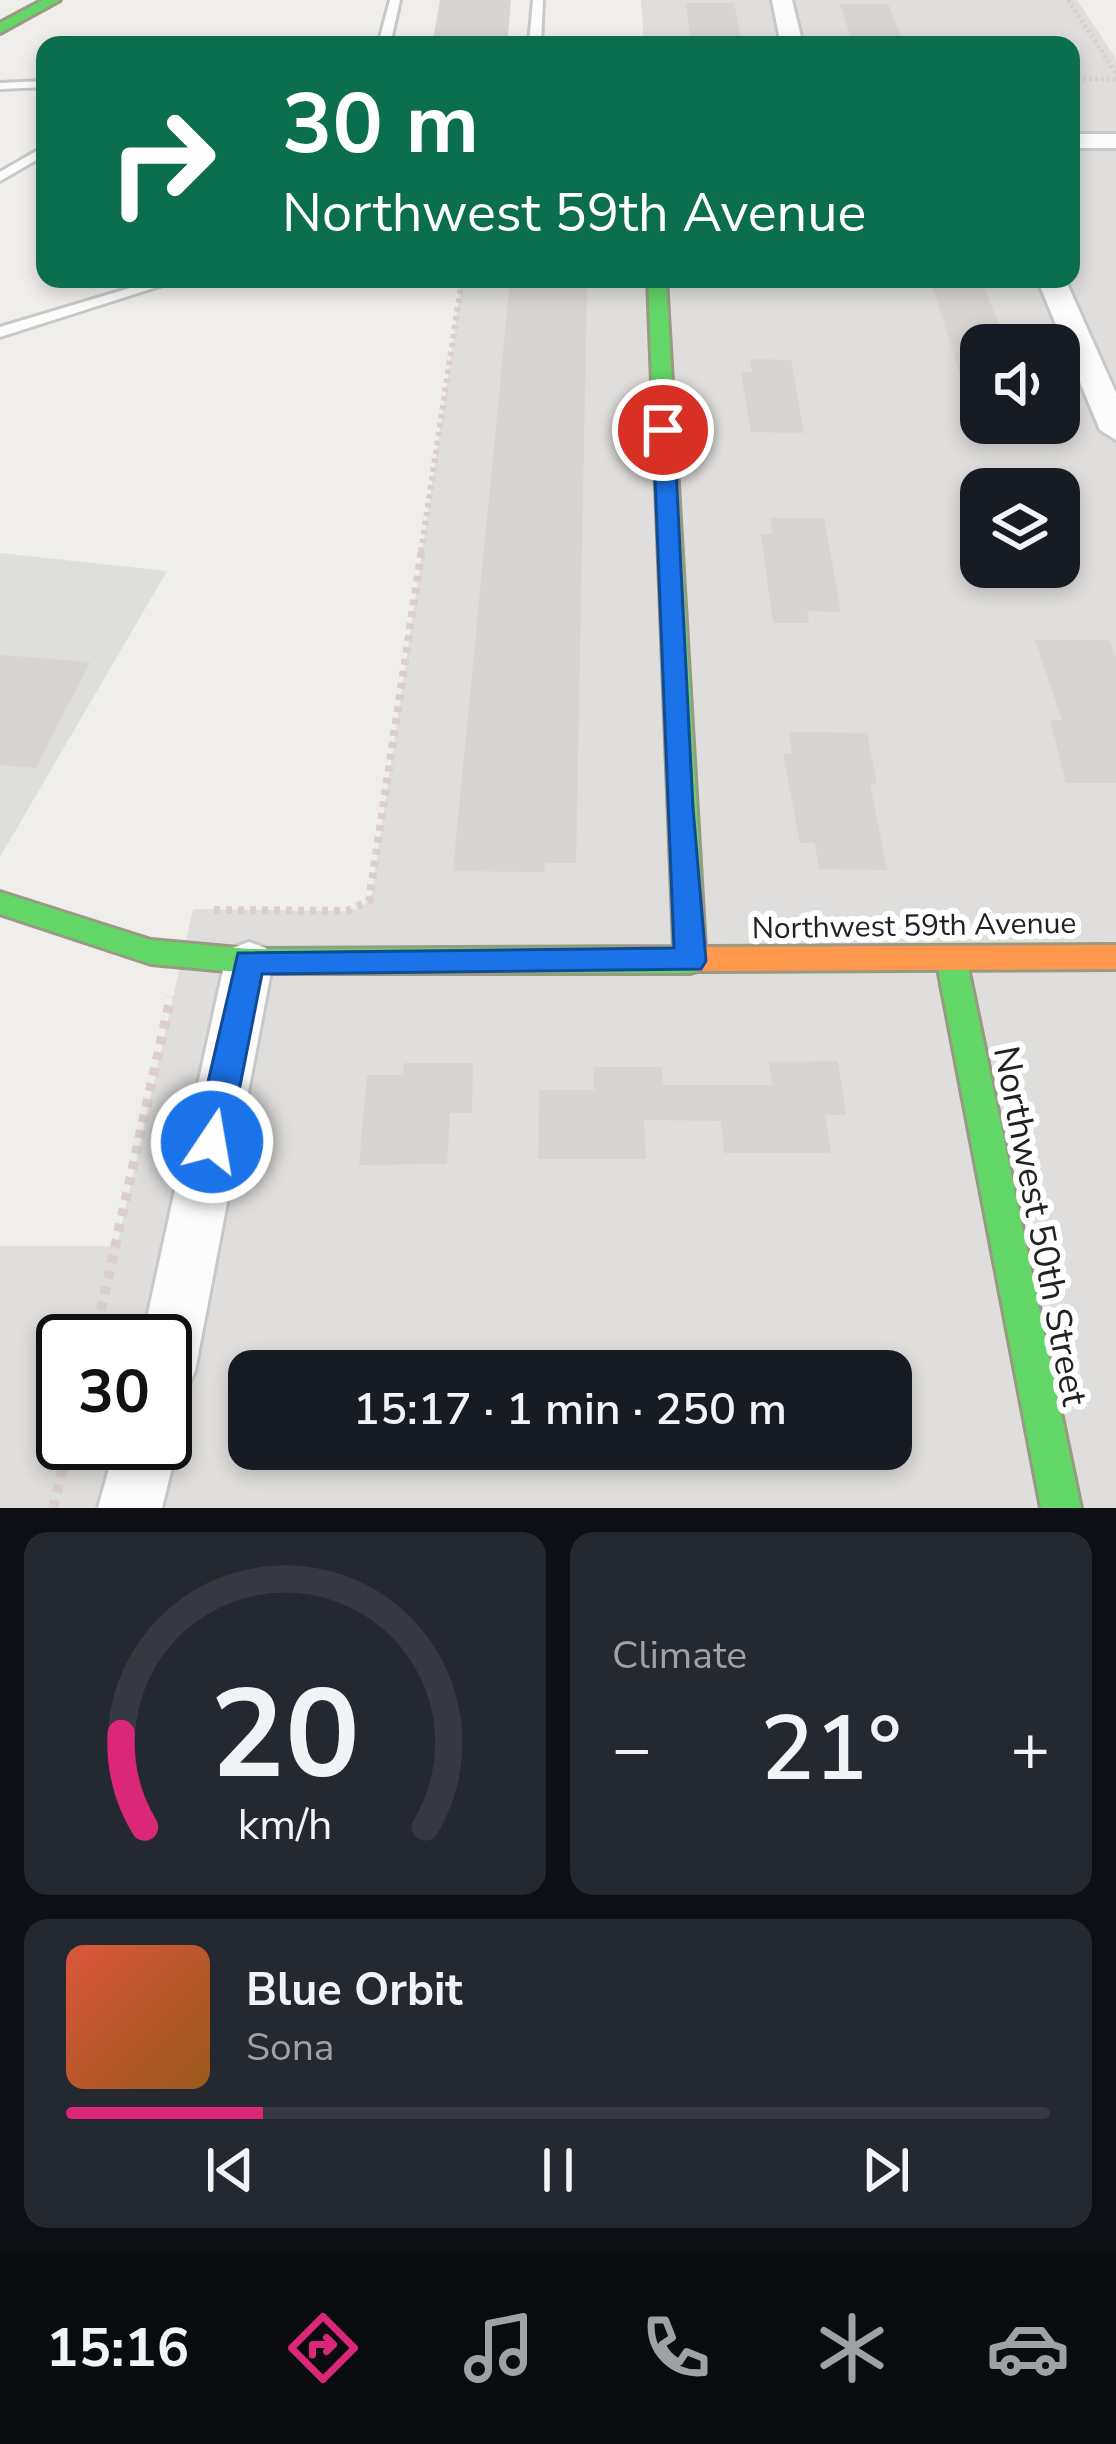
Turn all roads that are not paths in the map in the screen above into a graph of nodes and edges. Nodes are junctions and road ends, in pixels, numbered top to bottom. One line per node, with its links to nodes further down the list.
1 (53, 0): 5 (street)
2 (395, 0): 6 (lane)
3 (538, 0): 7 (lane)
4 (782, 0): 8 (street)
5 (0, 29)
6 (386, 36)
7 (536, 36)
8 (791, 36)
9 (36, 84): 10 (lane)
10 (0, 86)
11 (1080, 141): 12 (street)
12 (1116, 141)
13 (36, 155): 14 (lane)
14 (0, 177)
15 (145, 288): 18 (lane)
16 (657, 288): 23 (street)
17 (1055, 288): 19 (street)
18 (0, 332)
19 (1116, 430)
20 (0, 903): 24 (street, Northwest 59th Avenue)
21 (1116, 957): 22 (street, Northwest 59th Avenue)
22 (951, 958): 23 (street, Northwest 59th Avenue); 28 (street, Northwest 50th Street)
23 (690, 961): 24 (street, Northwest 59th Avenue)
24 (249, 962): 25 (street)
25 (177, 1314)
26 (140, 1470): 27 (street)
27 (130, 1508)
28 (1061, 1508)

